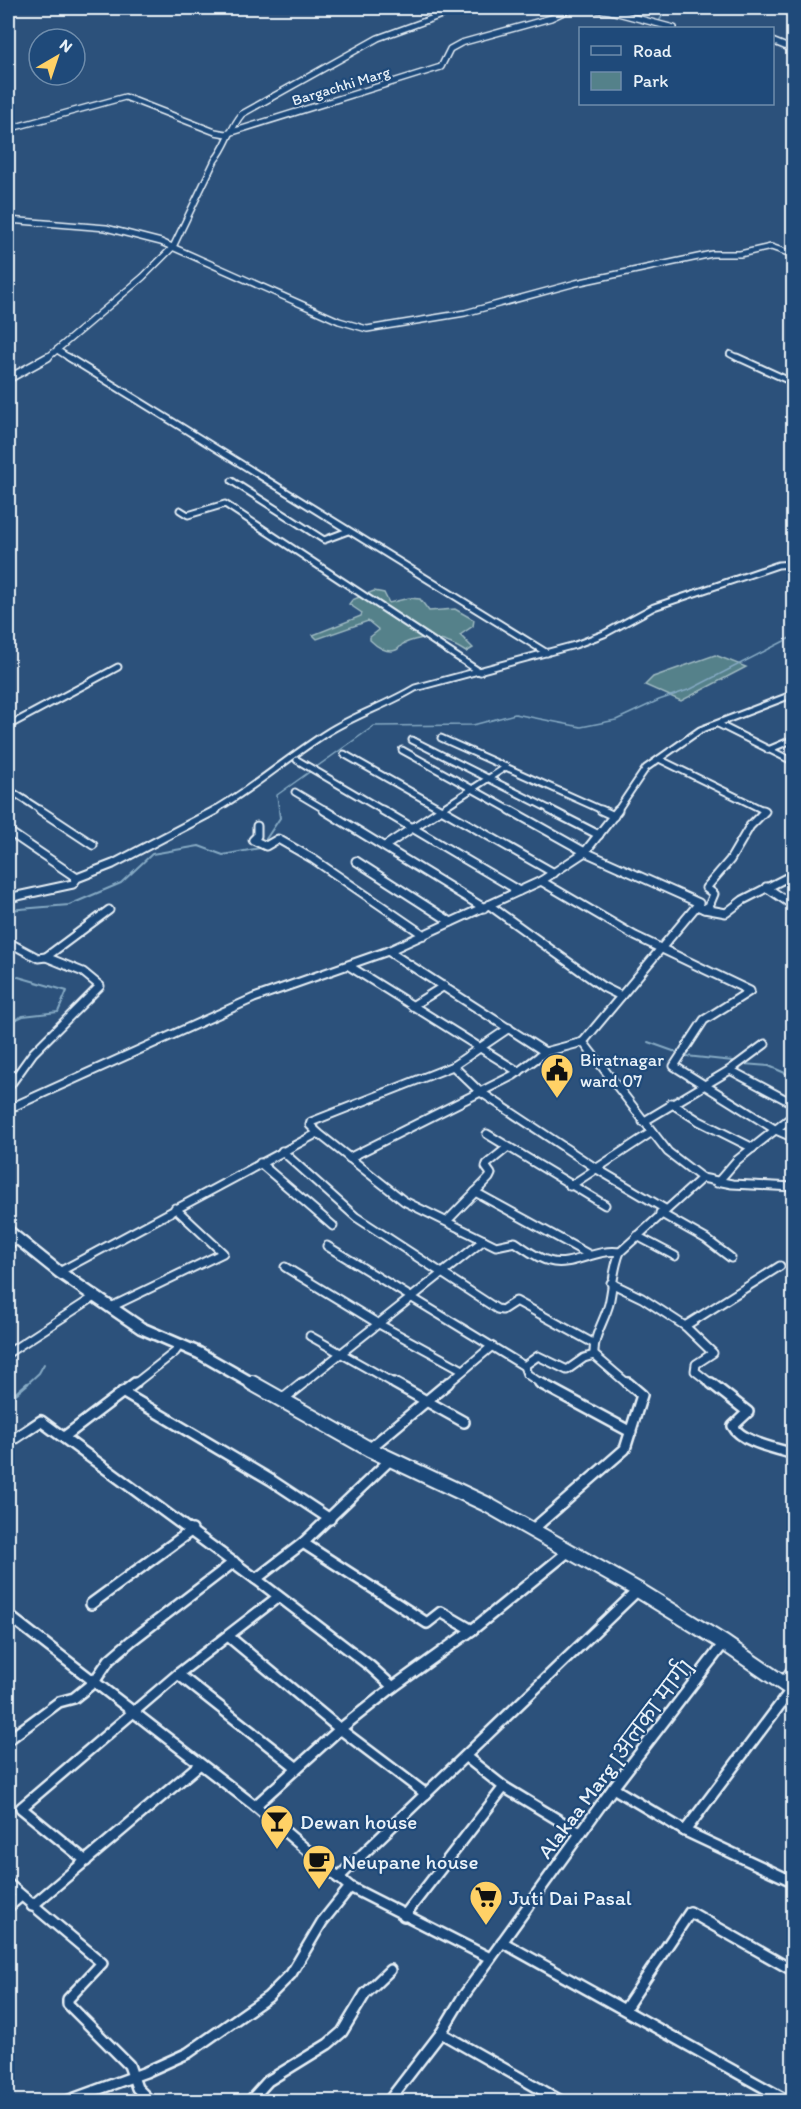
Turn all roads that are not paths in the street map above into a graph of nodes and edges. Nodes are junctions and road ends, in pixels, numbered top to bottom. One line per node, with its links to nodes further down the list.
1 (461, 8): 6 (street)
2 (670, 27): 6 (street, Bargachhi Marg)
3 (774, 41): 4 (street)
4 (794, 50)
5 (8, 129): 6 (street, Bargachhi Marg)
6 (231, 132): 8 (street)
7 (8, 220): 8 (street)
8 (173, 247): 9 (street); 10 (street)
9 (794, 255)
10 (57, 350): 12 (street); 16 (street)
11 (730, 354): 13 (street)
12 (8, 379)
13 (794, 383)
14 (232, 481): 16 (street)
15 (180, 510): 20 (street)
16 (348, 531): 18 (street)
17 (794, 564): 18 (street)
18 (547, 653): 20 (street)
19 (118, 667): 23 (street)
20 (480, 672): 50 (street)
21 (794, 694): 22 (street)
22 (718, 724): 28 (street); 30 (street)
23 (8, 726)
24 (441, 738): 33 (street)
25 (794, 739): 28 (street)
26 (412, 740): 34 (street)
27 (402, 750): 36 (street)
28 (768, 750): 32 (street)
29 (344, 754): 38 (street)
30 (659, 759): 39 (street); 57 (street)
31 (297, 760): 41 (street)
32 (794, 762)
33 (506, 767): 34 (street); 39 (street)
34 (490, 780): 36 (street); 43 (street)
35 (8, 789): 44 (street)
36 (473, 791): 38 (street); 46 (street)
37 (295, 792): 45 (street)
38 (443, 809): 41 (street); 48 (street)
39 (614, 816): 43 (street)
40 (257, 826): 60 (street)
41 (413, 828): 45 (street); 53 (street)
42 (8, 831): 50 (street)
43 (599, 835): 46 (street)
44 (93, 845)
45 (385, 846): 55 (street)
46 (585, 852): 48 (street); 57 (street)
47 (356, 861): 59 (street)
48 (554, 873): 51 (street)
49 (794, 874): 52 (street)
50 (77, 878): 54 (street)
51 (541, 881): 53 (street); 62 (street)
52 (766, 887): 56 (street); 57 (street)
53 (519, 891): 55 (street)
54 (8, 898)
55 (486, 906): 59 (street); 67 (street)
56 (794, 906)
57 (700, 907): 62 (street)
58 (109, 910): 64 (street)
59 (451, 922): 60 (street)
60 (424, 935): 63 (street)
61 (8, 942): 64 (street)
62 (660, 948): 67 (street); 77 (street)
63 (388, 951): 65 (street); 66 (street)
64 (46, 957): 78 (street)
65 (349, 966): 68 (street); 82 (street)
66 (444, 986): 68 (street); 69 (street)
67 (621, 996): 70 (street)
68 (412, 1006): 72 (street)
69 (509, 1028): 72 (street); 73 (street)
70 (583, 1042): 73 (street); 84 (street)
71 (765, 1044): 75 (street)
72 (479, 1050): 74 (street); 76 (street)
73 (545, 1052): 76 (street)
74 (453, 1066): 79 (street); 86 (street)
75 (730, 1070): 77 (street); 81 (street)
76 (519, 1072): 79 (street)
77 (704, 1086): 80 (street); 85 (street)
78 (8, 1088)
79 (479, 1091): 93 (street); 95 (street)
80 (671, 1103): 84 (street); 91 (street)
81 (794, 1104)
82 (8, 1109)
83 (794, 1116): 85 (street)
84 (643, 1122): 87 (street)
85 (776, 1130): 89 (street); 91 (street)
86 (318, 1132): 92 (street); 93 (street)
87 (652, 1132): 95 (street); 96 (street)
88 (487, 1134): 90 (street)
89 (794, 1138)
90 (508, 1147): 98 (street); 100 (street)
91 (753, 1148): 97 (street)
92 (282, 1151): 94 (street); 118 (street)
93 (349, 1158): 104 (street)
94 (260, 1163): 102 (street); 105 (street)
95 (597, 1169): 98 (street); 103 (street)
96 (702, 1178): 97 (street); 103 (street)
97 (717, 1183): 99 (street)
98 (570, 1186): 101 (street)
99 (794, 1186)
100 (475, 1192): 104 (street); 112 (street)
101 (605, 1206)
102 (176, 1208): 117 (street); 122 (street)
103 (662, 1211): 107 (street); 114 (street)
104 (447, 1221): 108 (street)
105 (333, 1226)
106 (8, 1231): 109 (main road)
107 (637, 1236): 111 (street); 113 (street)
108 (484, 1240): 112 (street); 118 (street)
109 (13, 1242): 117 (main road)
110 (327, 1246): 120 (street)
111 (620, 1252): 112 (street); 119 (street)
112 (588, 1254)
113 (675, 1256)
114 (731, 1258)
115 (780, 1266): 124 (street)
116 (285, 1267): 123 (street)
117 (59, 1272): 121 (main road)
118 (441, 1273): 120 (street); 126 (street)
119 (611, 1283): 124 (street); 126 (street)
120 (411, 1296): 123 (street); 128 (street)
121 (94, 1297): 122 (main road); 129 (street)
122 (111, 1307): 127 (main road)
123 (377, 1323): 130 (street); 133 (street)
124 (685, 1326): 142 (street)
125 (310, 1336): 130 (street)
126 (593, 1343): 131 (street)
127 (180, 1345): 134 (street); 135 (main road)
128 (491, 1347): 132 (street); 133 (street)
129 (8, 1353)
130 (338, 1354): 135 (street); 136 (street)
131 (594, 1355): 132 (street); 138 (street)
132 (524, 1366): 138 (street)
133 (463, 1370): 136 (street)
134 (122, 1392): 139 (street); 144 (street)
135 (283, 1399): 141 (main road)
136 (425, 1400): 137 (street); 141 (street)
137 (464, 1422)
138 (631, 1432): 146 (street)
139 (64, 1437): 140 (street); 145 (street)
140 (8, 1443)
141 (369, 1449): 143 (main road)
142 (794, 1454)
143 (390, 1460): 144 (street); 146 (main road)
144 (330, 1519): 147 (street)
145 (192, 1530): 149 (street); 153 (street)
146 (532, 1530): 148 (main road)
147 (303, 1543): 150 (street); 155 (street)
148 (569, 1551): 151 (main road); 155 (street)
149 (234, 1562): 150 (street); 160 (street)
150 (256, 1579): 152 (street)
151 (638, 1590): 157 (main road); 166 (street)
152 (278, 1597): 156 (street); 161 (street)
153 (91, 1604)
154 (8, 1615): 160 (street)
155 (472, 1630): 161 (street)
156 (228, 1636): 159 (street); 164 (street)
157 (724, 1643): 162 (main road); 170 (street, Alakaa Marg [अलका मार्ग])
158 (794, 1668): 162 (street)
159 (178, 1674): 163 (street); 168 (street)
160 (94, 1682): 163 (street); 165 (street)
161 (393, 1687): 164 (street)
162 (789, 1688): 173 (street)
163 (133, 1712): 167 (street); 175 (street)
164 (340, 1729): 168 (street); 171 (street)
165 (8, 1740)
166 (466, 1756): 169 (street); 171 (street)
167 (200, 1764): 172 (street); 175 (street)
168 (296, 1767): 172 (street)
169 (504, 1786): 174 (street); 183 (street)
170 (614, 1788): 173 (street); 174 (street, Alakaa Marg [अलका मार्ग])
171 (426, 1794): 176 (street)
172 (255, 1806): 176 (street)
173 (685, 1832): 177 (street)
174 (580, 1833): 184 (street, Alakaa Marg [अलका मार्ग])
175 (86, 1862): 181 (street)
176 (338, 1878): 179 (street)
177 (794, 1882)
178 (8, 1884): 180 (street)
179 (350, 1887): 183 (street); 190 (street)
180 (21, 1896): 181 (street); 182 (street)
181 (32, 1906): 190 (street)
182 (8, 1907)
183 (404, 1916): 185 (street)
184 (502, 1942): 185 (street, Alakaa Marg [अलका मार्ग]); 188 (street)
185 (490, 1959): 189 (street, Alakaa Marg [अलका मार्ग])
186 (390, 1970): 194 (street)
187 (794, 1971): 188 (street)
188 (625, 2009): 196 (street)
189 (441, 2032): 191 (street, Alakaa Marg [अलका मार्ग]); 195 (street)
190 (132, 2076): 192 (street); 193 (street)
191 (390, 2101)
192 (64, 2102)
193 (151, 2102)
194 (249, 2102)
195 (563, 2102)
196 (790, 2102)

